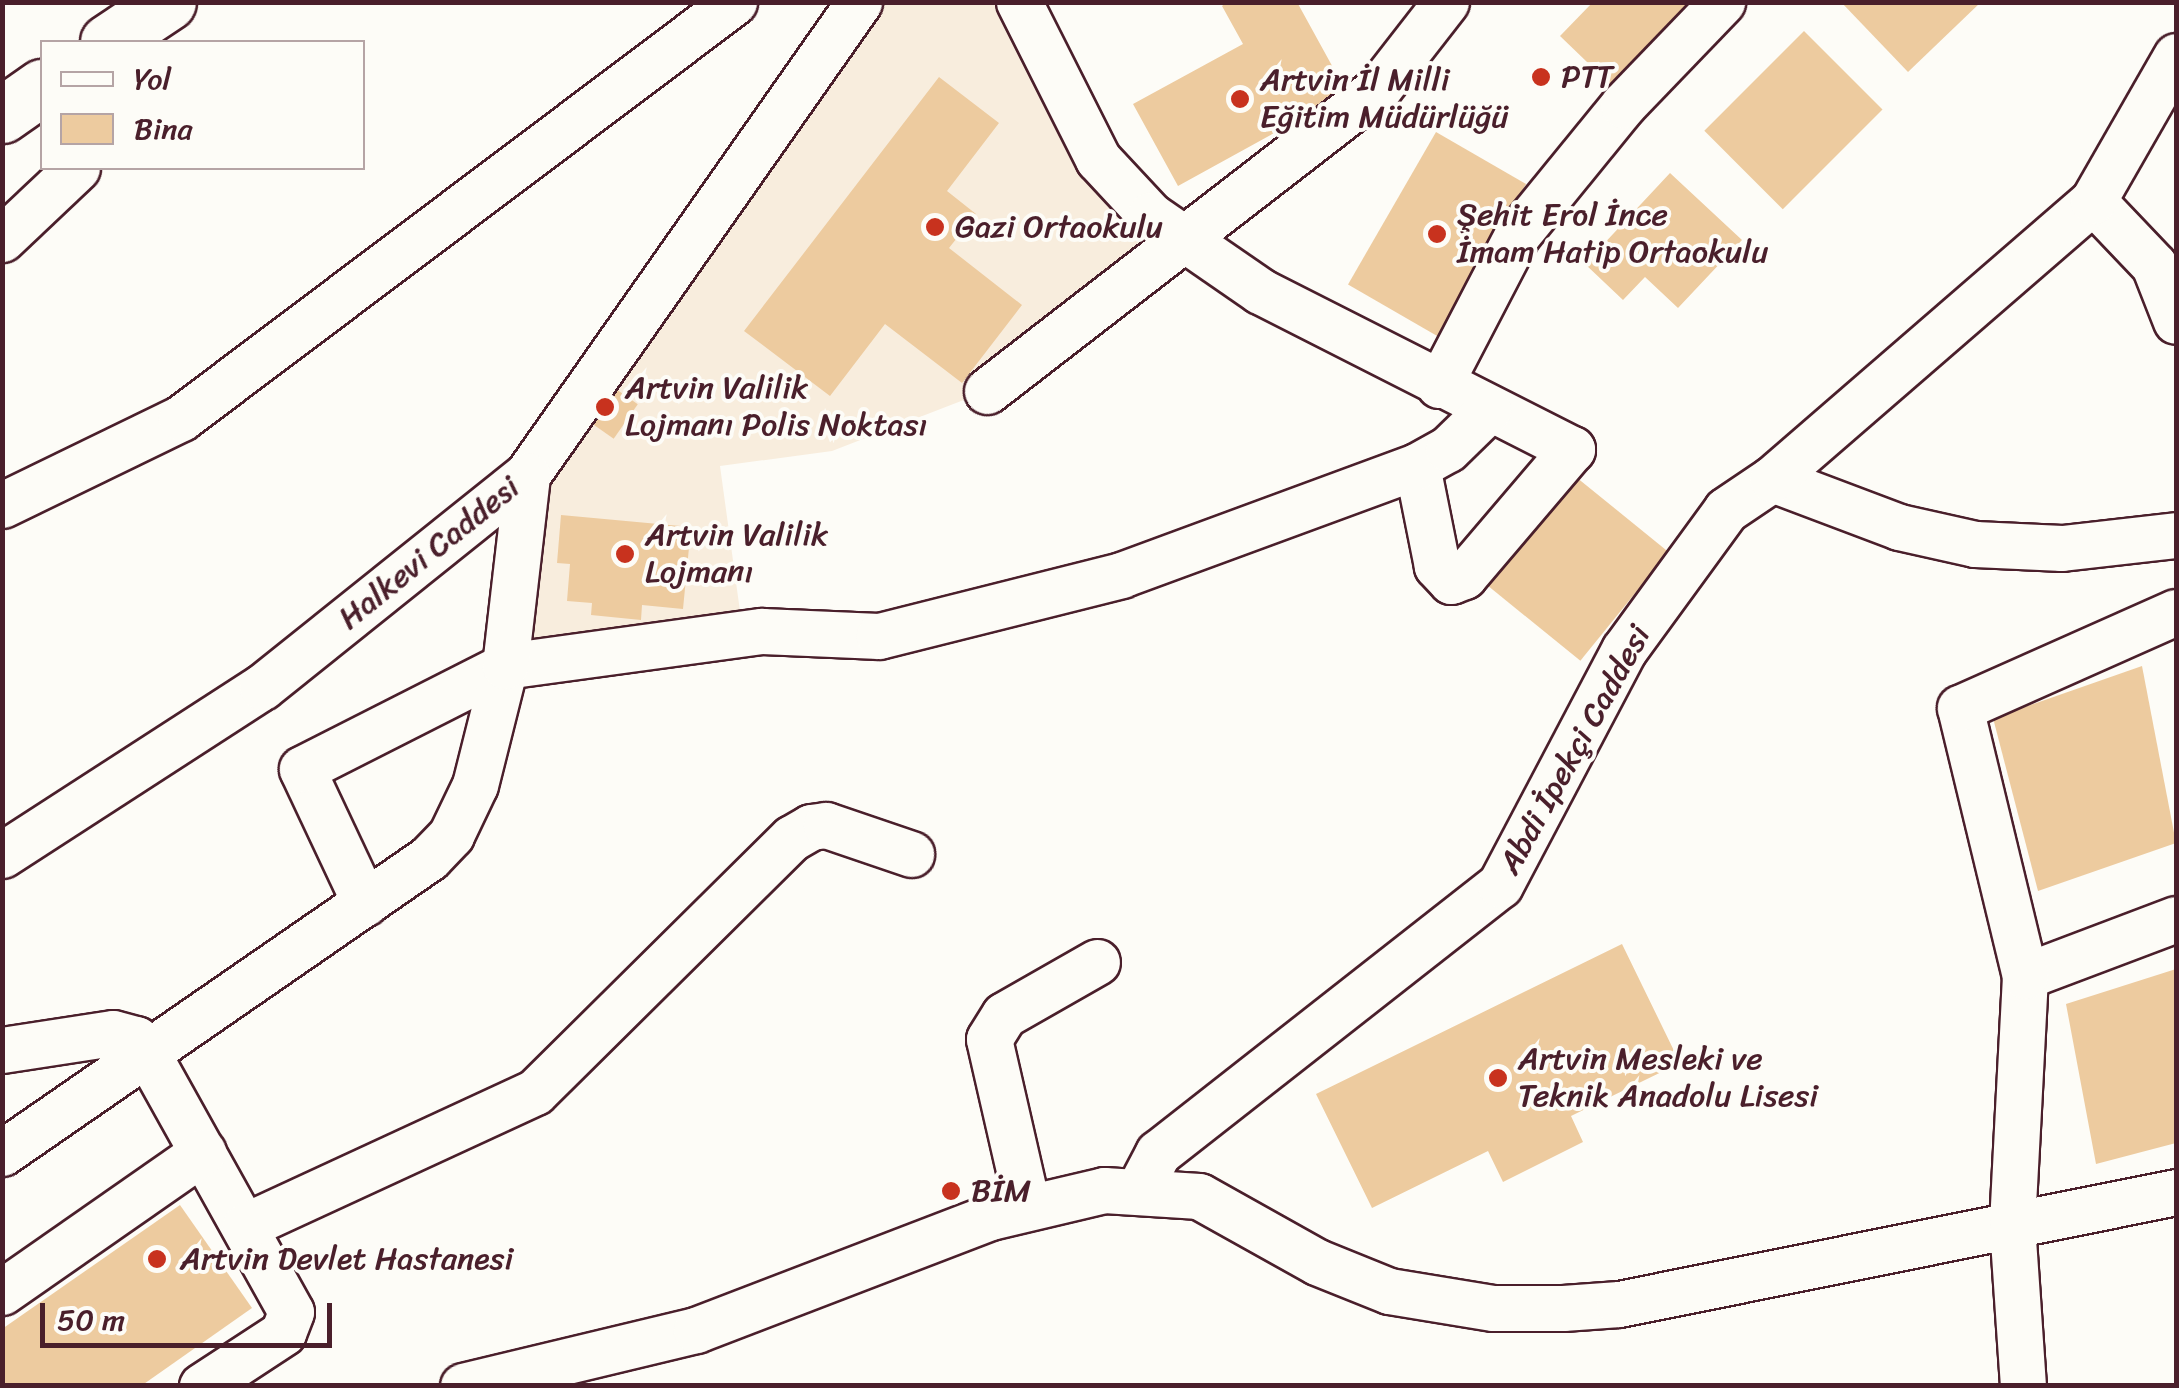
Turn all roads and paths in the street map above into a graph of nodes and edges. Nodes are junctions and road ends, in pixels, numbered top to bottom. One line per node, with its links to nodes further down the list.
1 (734, 2): 22 (street)
2 (859, 2): 20 (street, Halkevi Caddesi)
3 (1019, 2): 14 (street)
4 (1446, 2): 14 (street)
5 (1722, 2): 16 (street)
6 (163, 17): 7 (main road)
7 (112, 40)
8 (2176, 56): 12 (street, Abdi İpekçi Caddesi)
9 (40, 88): 10 (main road)
10 (2, 115)
11 (75, 170): 13 (street)
12 (2093, 201): 15 (street); 21 (street, Abdi İpekçi Caddesi)
13 (2, 239)
14 (1187, 240): 16 (street); 17 (street)
15 (2176, 321)
16 (1439, 386): 18 (street)
17 (986, 391)
18 (1488, 410): 19 (street); 19 (street)
19 (1417, 466): 25 (street)
20 (527, 475): 25 (street); 27 (street, Halkevi Caddesi)
21 (1772, 479): 23 (street); 36 (street, Abdi İpekçi Caddesi)
22 (2, 505)
23 (2176, 535)
24 (2176, 612): 31 (street)
25 (505, 666): 28 (street); 28 (street)
26 (911, 854): 40 (street)
27 (2, 855)
28 (365, 903): 33 (street)
29 (2176, 918): 31 (street)
30 (1098, 962): 38 (street)
31 (2025, 976): 39 (street)
32 (2, 1050): 33 (street)
33 (147, 1053): 34 (street); 35 (street)
34 (2, 1152)
35 (203, 1152): 40 (street); 41 (street)
36 (1139, 1189): 38 (street); 39 (street)
37 (2176, 1192): 39 (street)
38 (1026, 1205): 43 (street)
39 (2012, 1224): 44 (street)
40 (245, 1226): 42 (street)
41 (2, 1292)
42 (202, 1386)
43 (464, 1386)
44 (2024, 1386)

